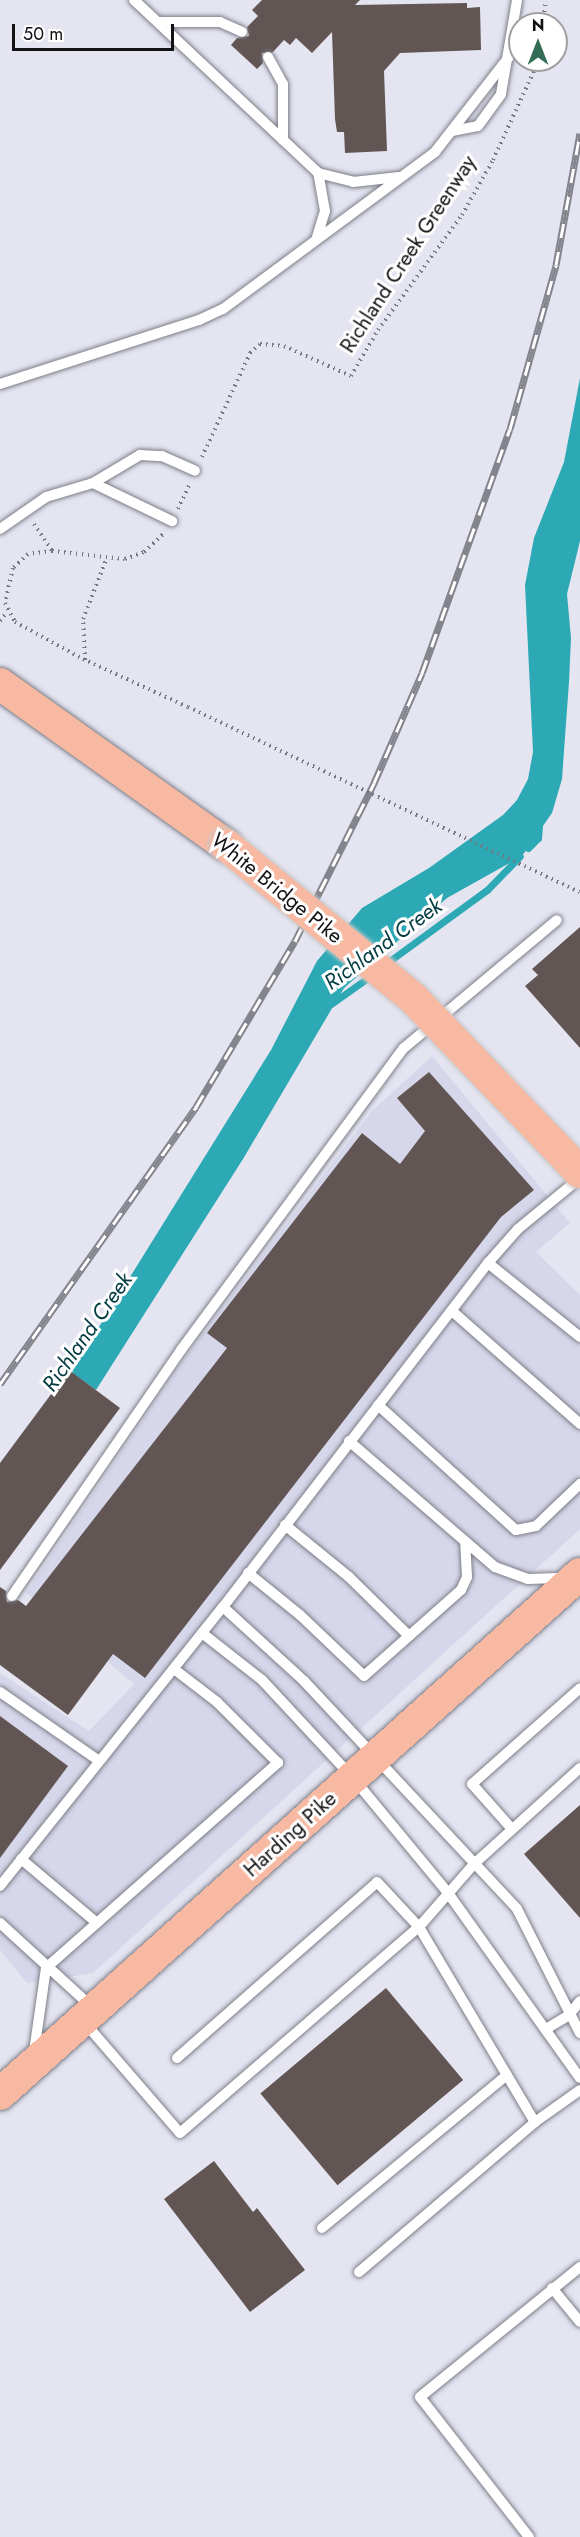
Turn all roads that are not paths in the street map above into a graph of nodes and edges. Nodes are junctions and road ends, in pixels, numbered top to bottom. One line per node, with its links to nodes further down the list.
1 (134, 0): 2 (lane)
2 (158, 22): 3 (lane); 8 (lane)
3 (242, 32)
4 (268, 57): 8 (lane)
5 (508, 58): 7 (lane)
6 (508, 62): 7 (lane)
7 (452, 131): 10 (lane)
8 (283, 140): 9 (lane)
9 (318, 172): 10 (lane); 11 (lane)
10 (400, 177): 11 (lane)
11 (315, 239): 12 (lane)
12 (0, 384)
13 (195, 471): 14 (lane)
14 (93, 483): 15 (lane); 16 (lane)
15 (172, 521)
16 (0, 529)
17 (0, 684): 19 (main road, White Bridge Pike, bridge)
18 (557, 920): 32 (lane)
19 (580, 1172)
20 (580, 1178): 21 (lane)
21 (488, 1263): 22 (lane); 23 (lane)
22 (452, 1311): 24 (lane); 25 (lane)
23 (580, 1337)
24 (378, 1405): 26 (lane); 27 (lane)
25 (580, 1424)
26 (349, 1442): 28 (lane); 29 (lane)
27 (580, 1484)
28 (285, 1525): 30 (lane); 35 (lane)
29 (465, 1542): 31 (lane); 35 (lane)
30 (248, 1573): 33 (lane); 35 (lane)
31 (578, 1576): 39 (main road, Harding Pike)
32 (12, 1596)
33 (223, 1607): 34 (lane); 39 (lane)
34 (202, 1633): 36 (lane); 42 (lane)
35 (409, 1636)
36 (174, 1669): 40 (lane); 49 (lane)
37 (580, 1688): 43 (lane)
38 (0, 1692): 40 (lane)
39 (377, 1757): 42 (main road, Harding Pike); 45 (lane)
40 (99, 1760): 44 (lane)
41 (580, 1768): 43 (lane)
42 (353, 1778): 47 (lane); 53 (main road, Harding Pike)
43 (512, 1829): 45 (lane)
44 (21, 1859): 46 (lane); 49 (lane)
45 (474, 1864): 47 (lane); 54 (lane)
46 (0, 1886)
47 (448, 1893): 50 (lane); 55 (lane)
48 (0, 1923): 51 (lane)
49 (97, 1923): 51 (lane)
50 (419, 1926): 53 (lane); 57 (lane); 59 (lane)
51 (46, 1968): 53 (lane); 58 (lane)
52 (580, 2001): 54 (lane)
53 (87, 2013): 58 (main road, Harding Pike)
54 (568, 2016): 55 (lane); 56 (lane)
55 (546, 2029): 60 (lane)
56 (580, 2033)
57 (177, 2058)
58 (29, 2067): 62 (main road, Harding Pike)
59 (507, 2075): 63 (lane); 64 (lane)
60 (580, 2078)
61 (580, 2090): 63 (lane)
62 (0, 2094)
63 (536, 2122): 66 (lane)
64 (322, 2228)
65 (580, 2267): 67 (lane)
66 (359, 2272)
67 (552, 2288): 68 (lane); 69 (lane)
68 (580, 2322)
69 (530, 2537)

